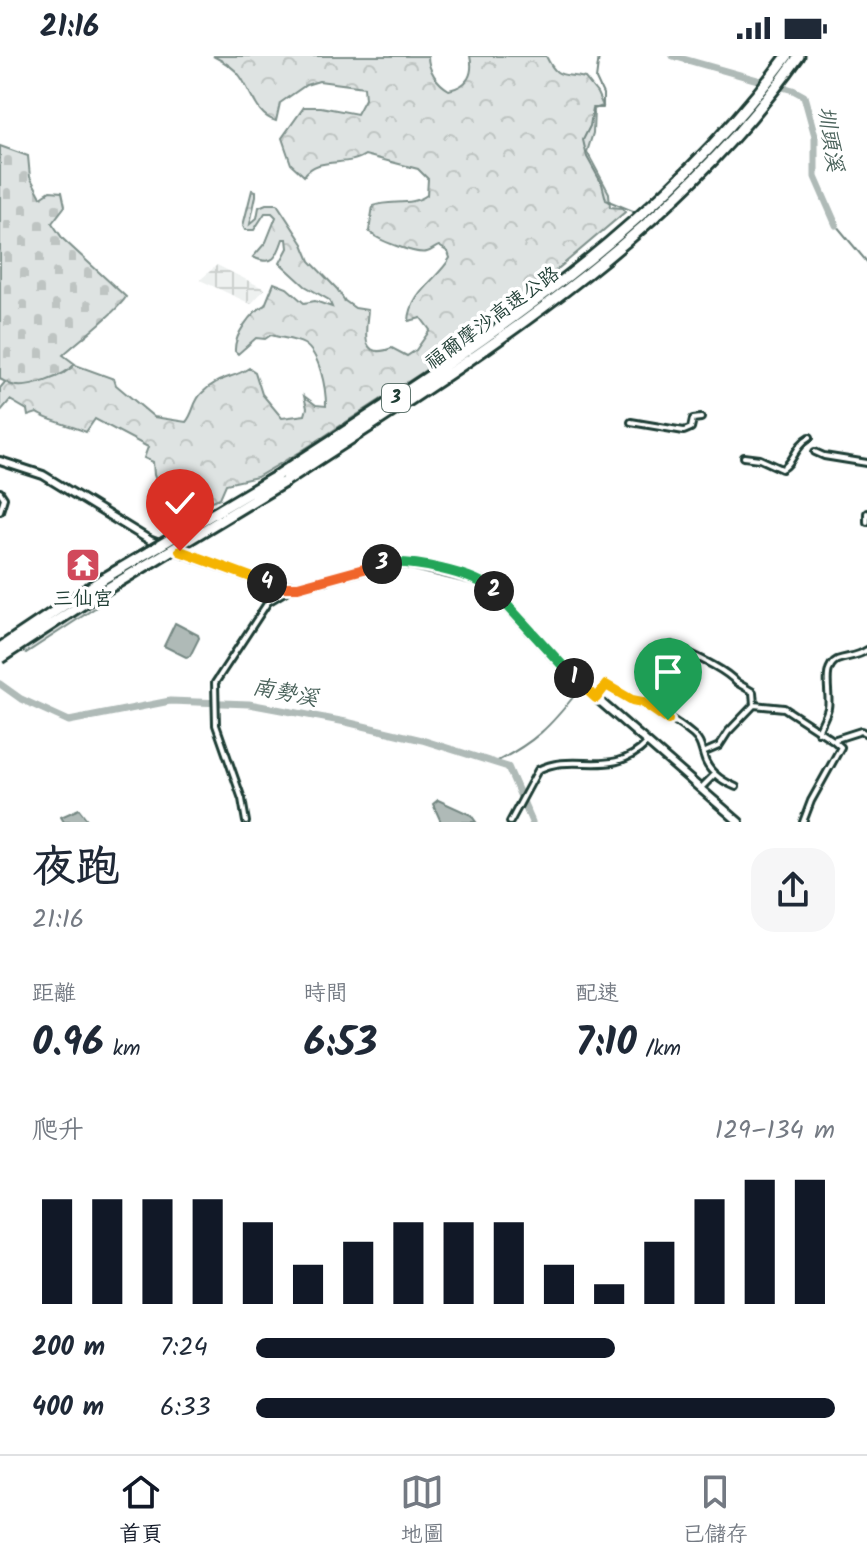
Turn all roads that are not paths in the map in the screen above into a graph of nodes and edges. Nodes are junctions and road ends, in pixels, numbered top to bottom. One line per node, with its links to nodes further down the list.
1 (787, 56): 3 (highway, 福爾摩沙高速公路 / 3)
2 (799, 56): 3 (highway, 福爾摩沙高速公路 / 3)
3 (516, 322): 11 (highway, 福爾摩沙高速公路 / 3)
4 (701, 418): 5 (street)
5 (631, 422)
6 (810, 437): 8 (street)
7 (815, 452): 10 (street)
8 (744, 457)
9 (0, 461): 16 (main road)
10 (867, 463)
11 (280, 479): 18 (highway, 福爾摩沙高速公路 / 3, bridge); 20 (highway, 福爾摩沙高速公路 / 3, bridge)
12 (0, 492): 13 (street)
13 (0, 511)
14 (867, 513): 15 (street)
15 (867, 522)
16 (291, 588): 21 (main road); 31 (street)
17 (672, 645): 22 (street)
18 (0, 648)
19 (866, 651): 23 (street)
20 (0, 658)
21 (596, 698): 26 (main road); 27 (street)
22 (754, 705): 23 (street); 27 (street)
23 (818, 732): 25 (street)
24 (867, 734): 25 (street)
25 (833, 740): 34 (street)
26 (649, 741): 30 (main road); 32 (street)
27 (703, 753): 28 (street)
28 (715, 774): 29 (street); 30 (street)
29 (736, 787)
30 (703, 790): 33 (main road)
31 (246, 822)
32 (510, 822)
33 (739, 822)
34 (803, 822)

